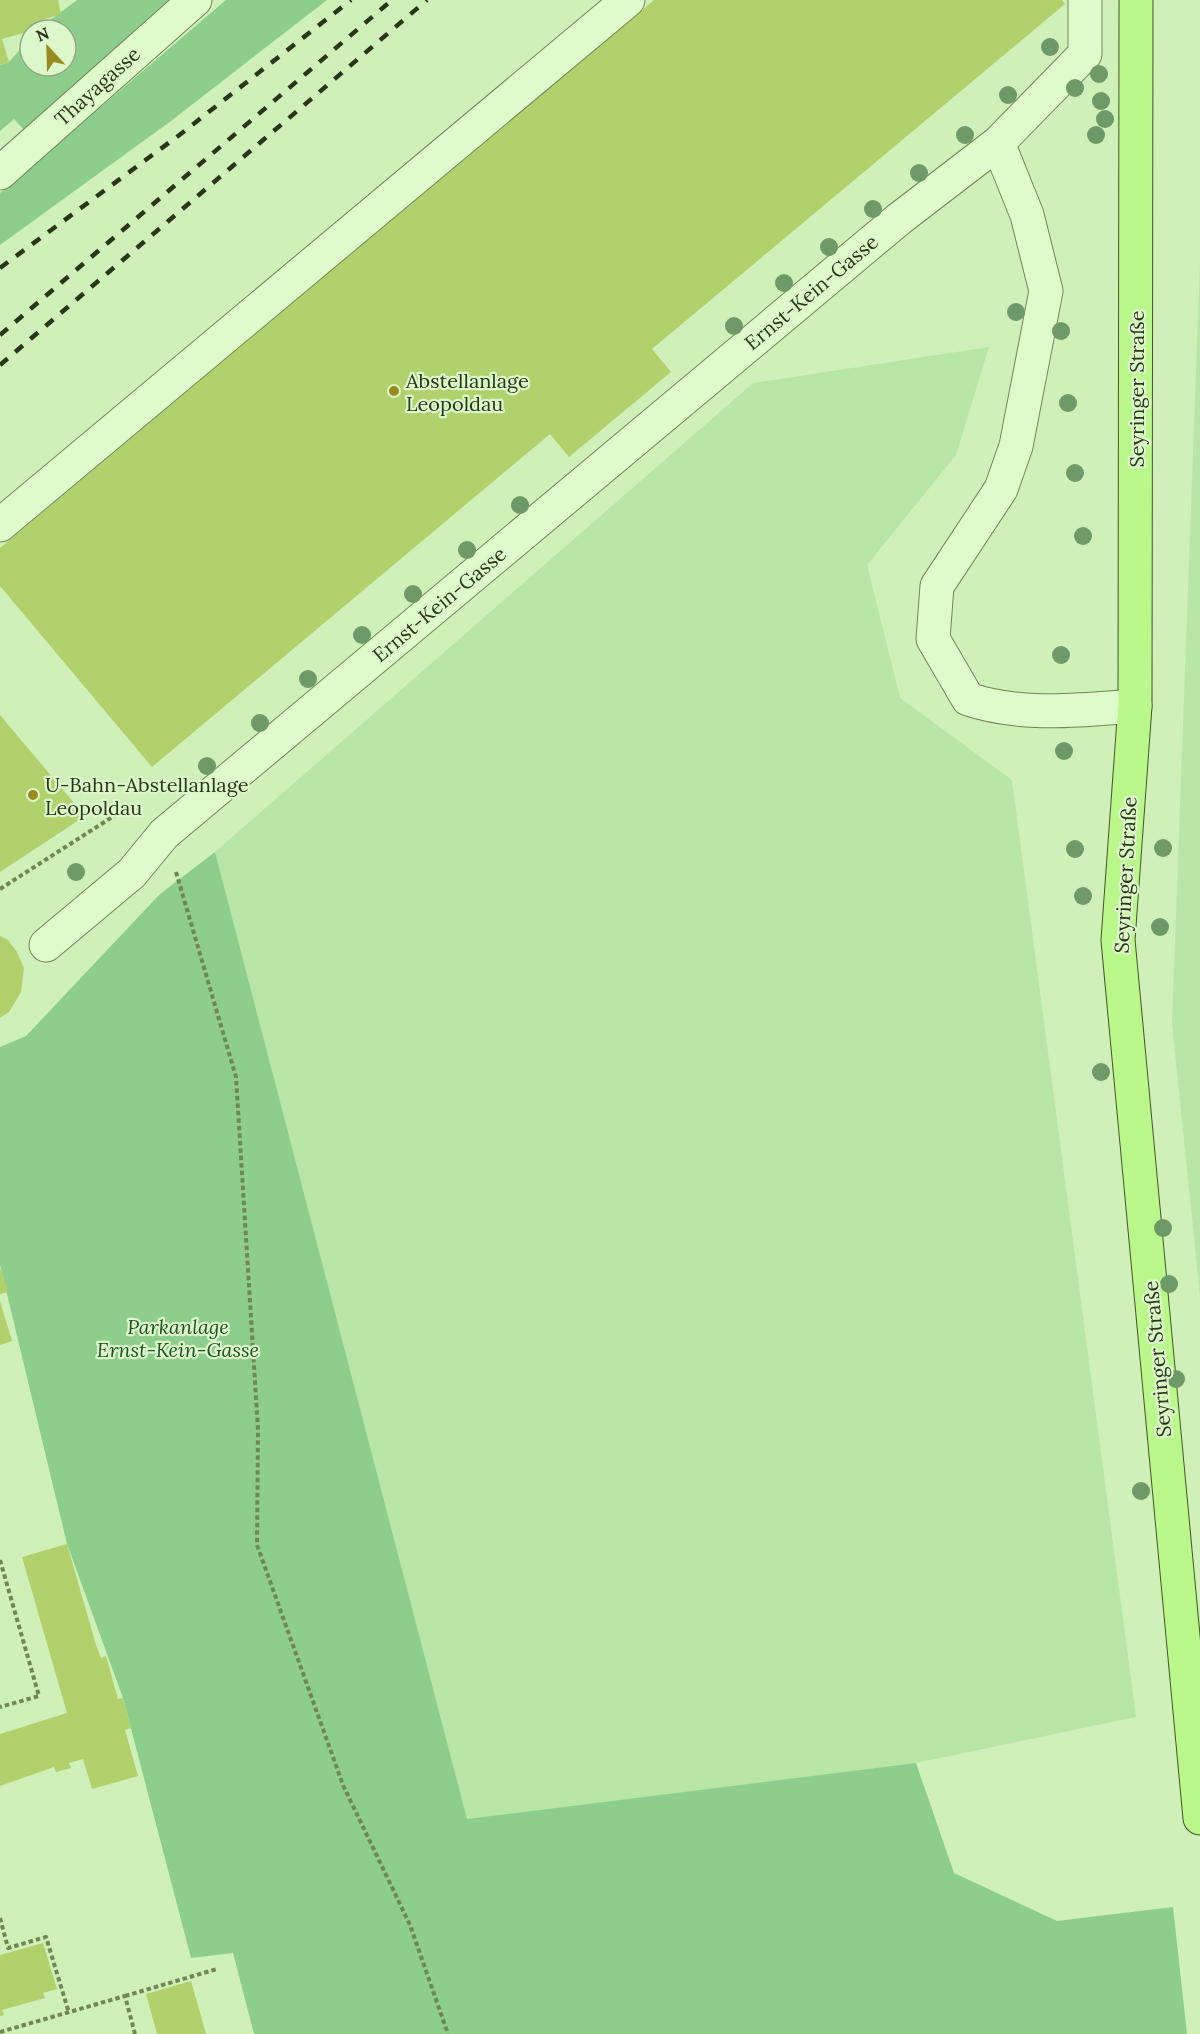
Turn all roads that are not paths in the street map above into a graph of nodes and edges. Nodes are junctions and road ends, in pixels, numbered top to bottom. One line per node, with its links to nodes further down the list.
1 (195, 0): 6 (street, Thayagasse)
2 (627, 0): 7 (street)
3 (1085, 0): 5 (street, Ernst-Kein-Gasse)
4 (1136, 0): 8 (main road, Seyringer Straße)
5 (998, 142): 8 (street); 9 (street, Ernst-Kein-Gasse)
6 (0, 173)
7 (0, 525)
8 (1135, 706): 10 (main road, Seyringer Straße)
9 (46, 945)
10 (1200, 1818)

